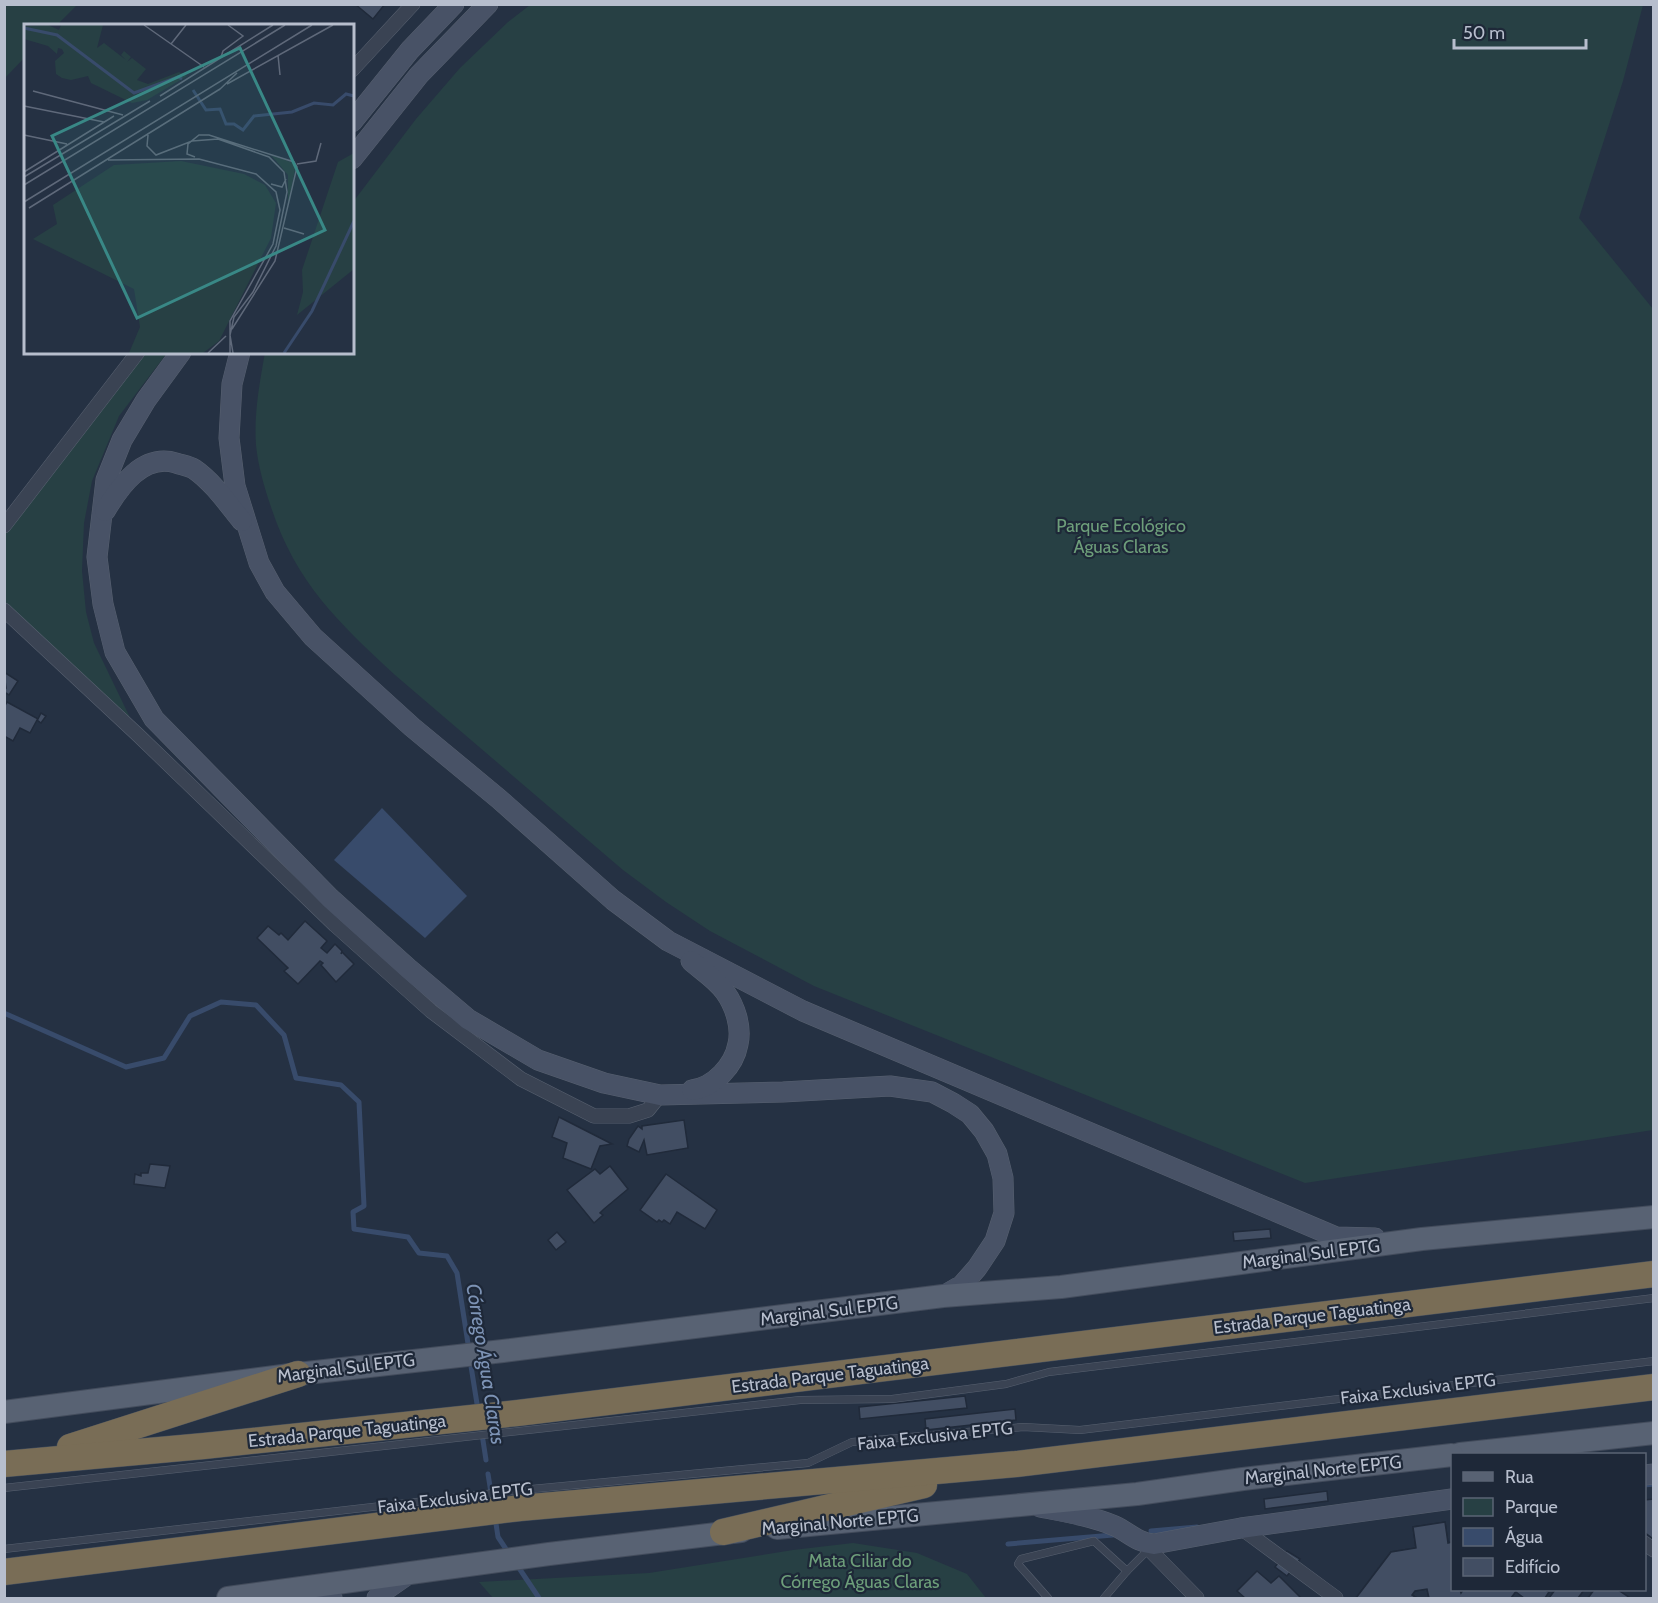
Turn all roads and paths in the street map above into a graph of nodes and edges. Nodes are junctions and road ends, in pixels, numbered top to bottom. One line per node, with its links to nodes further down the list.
1 (413, 4): 4 (street)
2 (454, 4): 5 (street)
3 (488, 4): 6 (street)
4 (354, 68)
5 (354, 120)
6 (354, 156)
7 (136, 354): 12 (street)
8 (180, 354): 10 (street)
9 (240, 354): 11 (street)
10 (101, 519): 11 (street); 15 (street)
11 (246, 525): 14 (street)
12 (4, 526)
13 (4, 610): 15 (street)
14 (668, 941): 15 (street); 17 (street)
15 (660, 1095): 19 (street)
16 (1653, 1217): 17 (main road, Marginal Sul EPTG)
17 (1422, 1239): 19 (main road, Marginal Sul EPTG)
18 (1653, 1274): 25 (highway, Estrada Parque Taguatinga)
19 (943, 1296): 22 (main road, Marginal Sul EPTG)
20 (1653, 1298): 25 (lane)
21 (1653, 1361): 33 (lane, Faixa Exclusiva EPTG)
22 (298, 1374): 24 (main road, Marginal Sul EPTG); 30 (highway)
23 (1653, 1387): 31 (highway)
24 (4, 1412)
25 (520, 1422): 26 (highway, Estrada Parque Taguatinga)
26 (437, 1430): 30 (highway, Estrada Parque Taguatinga); 32 (lane)
27 (1653, 1433): 28 (main road)
28 (1478, 1453)
29 (1451, 1455): 35 (main road, Marginal Norte EPTG)
30 (17, 1462)
31 (1016, 1464): 33 (highway); 38 (highway)
32 (4, 1488)
33 (520, 1499): 36 (highway)
34 (1451, 1499): 37 (street)
35 (1024, 1503): 38 (main road, Marginal Norte EPTG); 39 (street)
36 (450, 1509): 40 (lane, Faixa Exclusiva EPTG); 42 (highway)
37 (1241, 1528): 39 (street); 51 (street)
38 (723, 1532): 43 (main road, Marginal Norte EPTG)
39 (1147, 1546): 41 (lane); 50 (street)
40 (4, 1549)
41 (1127, 1571): 48 (lane); 49 (lane)
42 (4, 1572)
43 (412, 1572): 44 (main road, Marginal Norte EPTG); 47 (street)
44 (298, 1589): 45 (main road, Marginal Norte EPTG); 46 (street)
45 (228, 1599)
46 (332, 1599)
47 (377, 1599)
48 (1048, 1599)
49 (1104, 1599)
50 (1197, 1599)
51 (1336, 1599)

